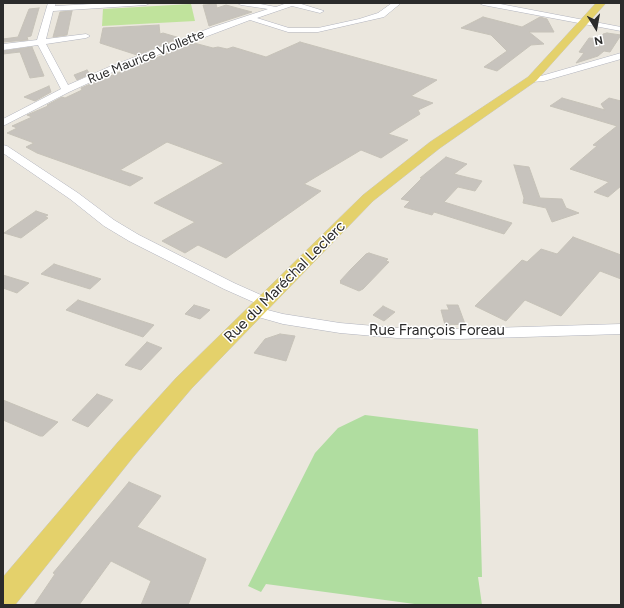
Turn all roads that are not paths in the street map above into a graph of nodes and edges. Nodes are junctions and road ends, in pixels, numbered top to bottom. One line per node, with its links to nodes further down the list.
1 (146, 3): 7 (street)
2 (241, 3): 8 (street)
3 (293, 3): 8 (street, Rue Maurice Viollette); 9 (street)
4 (397, 3): 10 (street)
5 (483, 3): 11 (street)
6 (601, 3): 11 (main road, Rue du Maréchal Leclerc)
7 (51, 6): 14 (street)
8 (276, 9): 10 (street, Rue Maurice Viollette)
9 (320, 11)
10 (250, 18): 18 (street, Rue Maurice Viollette)
11 (585, 22): 12 (street); 17 (main road, Rue du Maréchal Leclerc)
12 (621, 29)
13 (86, 36): 14 (street)
14 (41, 42): 15 (street); 18 (street)
15 (3, 47)
16 (621, 56): 17 (street)
17 (532, 79): 21 (main road, Rue du Maréchal Leclerc)
18 (66, 90): 19 (street, Rue Maurice Viollette)
19 (3, 123)
20 (3, 148): 21 (street, Rue François Foreau)
21 (260, 307): 22 (street, Rue François Foreau); 23 (main road, Rue du Maréchal Leclerc)
22 (621, 329)
23 (3, 598)

